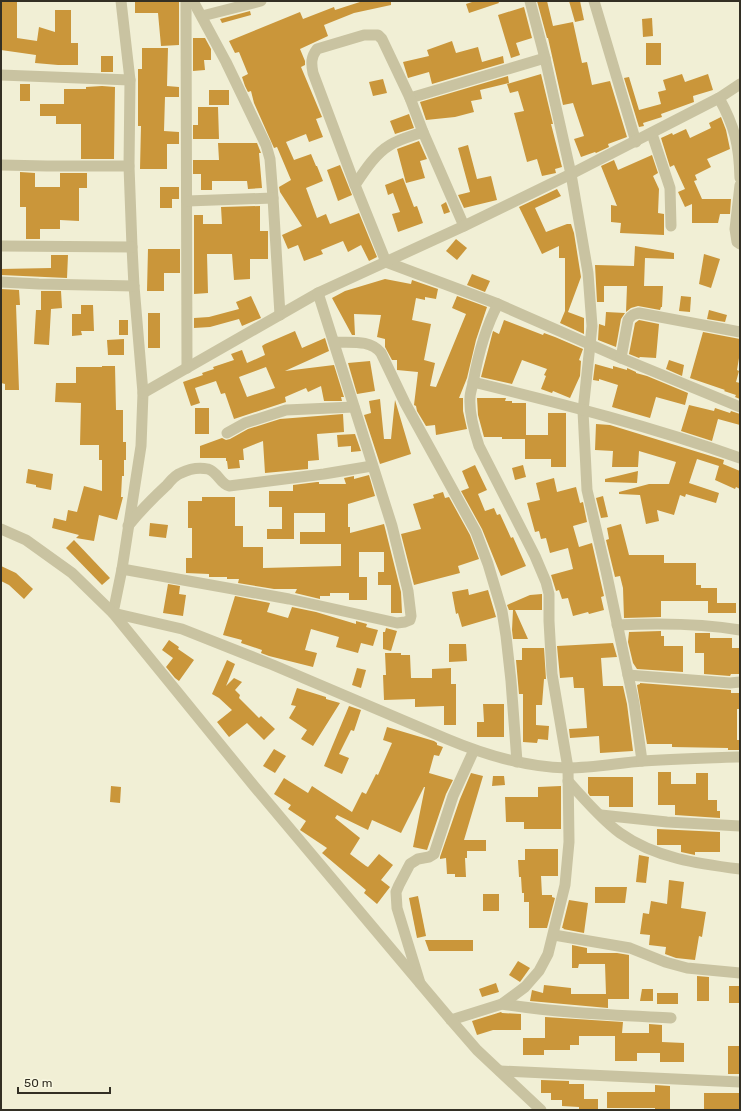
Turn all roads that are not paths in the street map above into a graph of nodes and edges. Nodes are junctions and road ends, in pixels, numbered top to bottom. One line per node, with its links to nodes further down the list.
1 (121, 1): 10 (street)
2 (186, 1): 24 (street)
3 (193, 1): 7 (street)
4 (261, 1): 7 (street)
5 (530, 1): 8 (street)
6 (594, 1): 16 (street)
7 (202, 16): 23 (street)
8 (545, 58): 12 (street); 19 (street)
9 (1, 75): 10 (street)
10 (130, 80): 18 (street)
11 (740, 84): 13 (street)
12 (410, 98): 14 (street); 21 (street)
13 (719, 98): 15 (street); 20 (street)
14 (423, 132): 21 (street); 25 (street)
15 (652, 134): 16 (street); 26 (street)
16 (636, 142): 19 (street)
17 (1, 165): 18 (street)
18 (129, 166): 29 (street)
19 (572, 174): 25 (street); 38 (street)
20 (740, 178)
21 (355, 185): 30 (street)
22 (740, 185): 27 (street)
23 (274, 198): 24 (street); 35 (street)
24 (187, 201): 40 (street)
25 (464, 226): 30 (street)
26 (671, 226)
27 (740, 244)
28 (1, 246): 29 (street)
29 (132, 247): 32 (street)
30 (386, 262): 33 (street); 34 (street)
31 (1, 282): 32 (street)
32 (134, 286): 42 (street)
33 (318, 293): 35 (street); 37 (street)
34 (498, 304): 38 (street); 41 (street)
35 (280, 315): 40 (street)
36 (740, 332): 39 (street)
37 (334, 342): 43 (street); 60 (street)
38 (590, 344): 39 (street); 45 (street)
39 (620, 358): 44 (street)
40 (187, 368): 42 (street)
41 (473, 382): 45 (street); 61 (street)
42 (143, 393): 49 (street)
43 (354, 407): 46 (street); 48 (street)
44 (740, 407)
45 (583, 411): 47 (street); 53 (street)
46 (227, 433)
47 (740, 458)
48 (372, 466): 49 (street); 51 (street)
49 (128, 526): 51 (street)
50 (1, 529): 52 (street)
51 (122, 569): 52 (street)
52 (113, 613): 57 (street); 68 (street)
53 (617, 625): 54 (street); 55 (street)
54 (740, 630)
55 (628, 675): 56 (street); 59 (street)
56 (740, 682)
57 (474, 750): 60 (street); 68 (street)
58 (740, 757): 59 (street)
59 (642, 761): 61 (street)
60 (517, 762): 61 (street)
61 (568, 768): 62 (street)
62 (568, 781): 63 (street); 66 (street)
63 (601, 815): 64 (street); 65 (street)
64 (740, 826)
65 (740, 869)
66 (554, 935): 67 (street); 69 (street)
67 (740, 972)
68 (420, 983): 71 (street)
69 (502, 1004): 70 (street); 71 (street)
70 (671, 1018)
71 (451, 1020): 72 (street)
72 (500, 1071): 73 (street); 74 (street)
73 (740, 1082)
74 (541, 1110)

